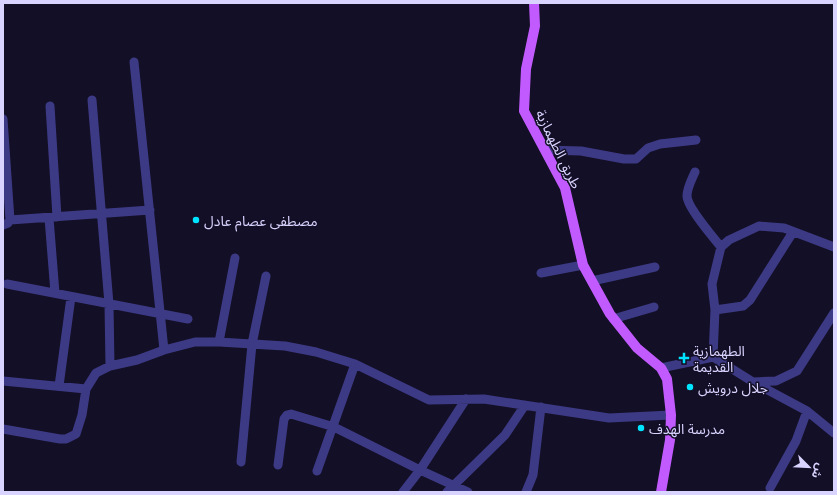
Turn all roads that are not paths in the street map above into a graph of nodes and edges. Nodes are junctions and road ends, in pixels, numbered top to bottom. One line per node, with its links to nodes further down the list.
1 (534, 3): 7 (main road, طريق الطهمازية)
2 (134, 62): 9 (street)
3 (92, 100): 10 (street)
4 (50, 106): 11 (street)
5 (3, 119): 12 (street)
6 (696, 140): 7 (street)
7 (546, 150): 17 (main road, طريق الطهمازية)
8 (694, 172): 14 (street)
9 (150, 210): 10 (street); 28 (street)
10 (102, 213): 11 (street); 25 (street)
11 (53, 217): 12 (street); 23 (street)
12 (6, 223)
13 (793, 232): 14 (street); 15 (street); 27 (street)
14 (721, 247): 27 (street)
15 (834, 247)
16 (235, 258): 32 (street)
17 (583, 265): 19 (street); 21 (main road, طريق الطهمازية)
18 (655, 267): 21 (street)
19 (541, 273)
20 (266, 276): 33 (street)
21 (592, 281): 31 (main road, طريق الطهمازية)
22 (7, 284): 23 (street)
23 (54, 293): 24 (street)
24 (71, 296): 25 (street); 41 (street)
25 (109, 304): 28 (street); 37 (street)
26 (654, 307): 31 (street)
27 (715, 310): 35 (street)
28 (159, 314): 30 (street); 34 (street)
29 (834, 315): 40 (street)
30 (188, 319)
31 (613, 319): 38 (main road, طريق الطهمازية)
32 (219, 342): 33 (street); 34 (street)
33 (252, 344): 36 (street); 51 (street)
34 (164, 350): 37 (street)
35 (713, 357): 38 (street); 40 (street)
36 (355, 364): 43 (street); 48 (street)
37 (110, 366): 42 (street)
38 (661, 368): 47 (main road, طريق الطهمازية)
39 (3, 380): 41 (street)
40 (753, 382): 46 (street)
41 (59, 386): 42 (street)
42 (86, 389): 49 (street)
43 (466, 399): 44 (street); 53 (street)
44 (525, 405): 45 (street); 56 (street)
45 (541, 407): 47 (street); 59 (street)
46 (807, 411): 50 (street); 55 (street)
47 (671, 415): 60 (main road, طريق الطهمازية)
48 (334, 427): 52 (street); 53 (street); 54 (street)
49 (3, 429)
50 (834, 433)
51 (241, 462)
52 (278, 465)
53 (420, 470): 56 (street); 57 (street)
54 (317, 471)
55 (770, 488)
56 (450, 489): 58 (street)
57 (403, 492)
58 (468, 492)
59 (526, 492)
60 (661, 492)

